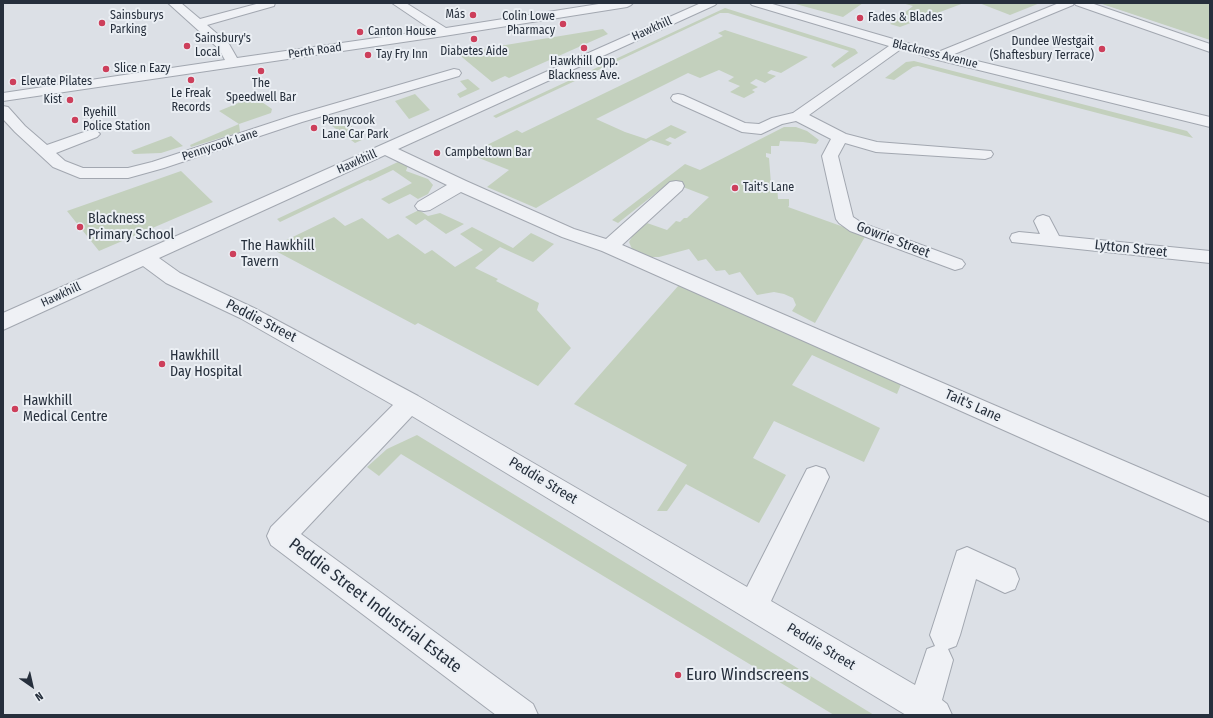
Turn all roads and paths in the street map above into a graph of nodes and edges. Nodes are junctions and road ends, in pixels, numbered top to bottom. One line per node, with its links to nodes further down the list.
1 (174, 3): 10 (street)
2 (398, 3): 11 (street)
3 (711, 3): 24 (street, Hawkhill)
4 (756, 3): 12 (street, Blackness Avenue)
5 (1069, 3): 14 (street)
6 (1080, 3): 13 (street)
7 (270, 4): 10 (street)
8 (563, 8): 9 (street, Perth Road); 11 (street, Perth Road)
9 (627, 8)
10 (197, 24): 15 (street)
11 (444, 32): 15 (street, Perth Road)
12 (899, 45): 14 (street, Blackness Avenue); 20 (street)
13 (1210, 48)
14 (939, 56): 21 (street, Blackness Avenue)
15 (233, 63): 17 (street, Perth Road)
16 (454, 73): 25 (street, Pennycook Lane)
17 (3, 97)
18 (678, 98): 20 (street)
19 (3, 110): 25 (street, Pennycook Lane)
20 (798, 116): 23 (street)
21 (1210, 122)
22 (92, 134): 25 (street)
23 (840, 137): 26 (street); 36 (street, Gowrie Street)
24 (385, 149): 27 (street, Tait's Lane); 34 (street, Hawkhill)
25 (44, 151)
26 (985, 154)
27 (460, 185): 29 (street); 33 (street, Tait's Lane)
28 (676, 186): 33 (street)
29 (424, 206)
30 (1043, 221): 32 (street)
31 (1019, 238): 32 (street, Lytton Street)
32 (1052, 241): 35 (street, Lytton Street)
33 (609, 247): 40 (street, Tait's Lane)
34 (144, 257): 37 (street, Hawkhill); 38 (street, Peddie Street)
35 (1210, 257)
36 (955, 264)
37 (3, 322)
38 (410, 404): 42 (street, Peddie Street); 44 (street, Peddie Street Industrial Estate)
39 (816, 477): 42 (street)
40 (1210, 510)
41 (1005, 579): 43 (street)
42 (753, 606): 43 (street, Peddie Street)
43 (930, 711)
44 (522, 715)

